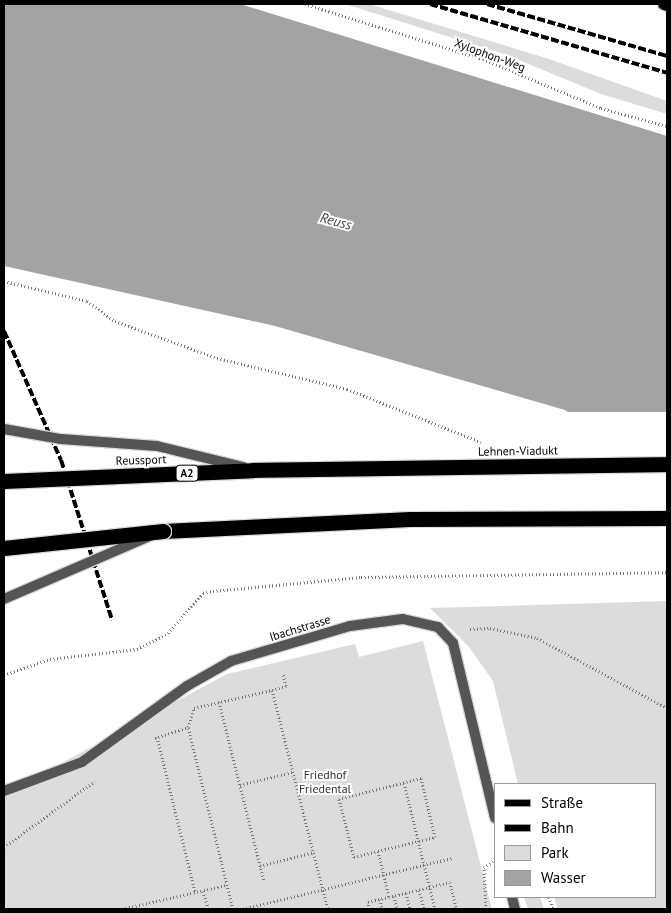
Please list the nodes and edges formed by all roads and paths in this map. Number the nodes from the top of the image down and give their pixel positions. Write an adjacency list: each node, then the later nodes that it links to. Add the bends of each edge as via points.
1 (305, 4): 2 (path, Xylophon-Weg, via 483,59 601,108)
2 (667, 126)
3 (4, 281): 5 (path, via 87,301 115,321 217,358 347,389)
4 (4, 429): 8 (street, bridge, via 60,439 157,446)
5 (485, 443)
6 (667, 464): 7 (highway, Lehnen-Viadukt / A2, bridge)
7 (370, 468): 8 (highway, Reussport / A2, bridge)
8 (253, 470): 9 (highway, Reussport / A2, bridge)
9 (4, 481)
10 (667, 518): 11 (highway, via 410,519)
11 (162, 531): 12 (highway, bridge); 14 (street, bridge)
12 (4, 548)
13 (667, 572): 17 (path, via 361,577 213,591 203,593 168,633 137,649 50,659)
14 (4, 599)
15 (447, 634): 22 (path, via 490,628 537,638); 30 (street, Ibachstrasse, via 427,622 368,624 231,662 187,686 82,762); 31 (street, via 458,657)
16 (283, 673): 18 (path, via 286,686)
17 (4, 675)
18 (272, 690): 19 (path); 26 (path)
19 (219, 702): 20 (path); 29 (path)
20 (201, 707)
21 (194, 708): 23 (path)
22 (667, 708)
23 (188, 727): 24 (path); 42 (path)
24 (157, 737): 25 (path); 47 (path)
25 (149, 743)
26 (293, 772): 29 (path); 35 (path)
27 (101, 777): 33 (path)
28 (404, 783): 32 (path); 32 (path, via 421,778 435,837); 34 (path, via 339,799 354,857)
29 (240, 785): 39 (path)
30 (4, 791)
31 (493, 809)
32 (418, 841): 34 (path); 38 (path)
33 (4, 847)
34 (378, 851): 40 (path)
35 (314, 852): 39 (path); 45 (path)
36 (452, 858): 38 (path)
37 (493, 861): 64 (path, via 484,868)
38 (424, 865): 40 (path); 43 (path)
39 (260, 866): 41 (path)
40 (384, 875): 45 (path); 50 (path)
41 (264, 881)
42 (227, 885): 44 (path); 54 (path)
43 (430, 887): 46 (path); 62 (path); 63 (path, via 450,882)
44 (203, 890): 47 (path); 53 (path)
45 (323, 890): 55 (path); 56 (path)
46 (419, 890): 48 (path); 61 (path)
47 (195, 892): 52 (path)
48 (406, 893): 49 (path); 60 (path)
49 (394, 896): 50 (path); 59 (path)
50 (389, 897): 51 (path)
51 (380, 899): 57 (path, via 368,902); 58 (path)
52 (122, 909)
53 (208, 909)
54 (233, 909)
55 (243, 909)
56 (328, 909)
57 (369, 909)
58 (382, 909)
59 (397, 909)
60 (410, 909)
61 (424, 909)
62 (435, 909)
63 (456, 909)
64 (486, 909)

